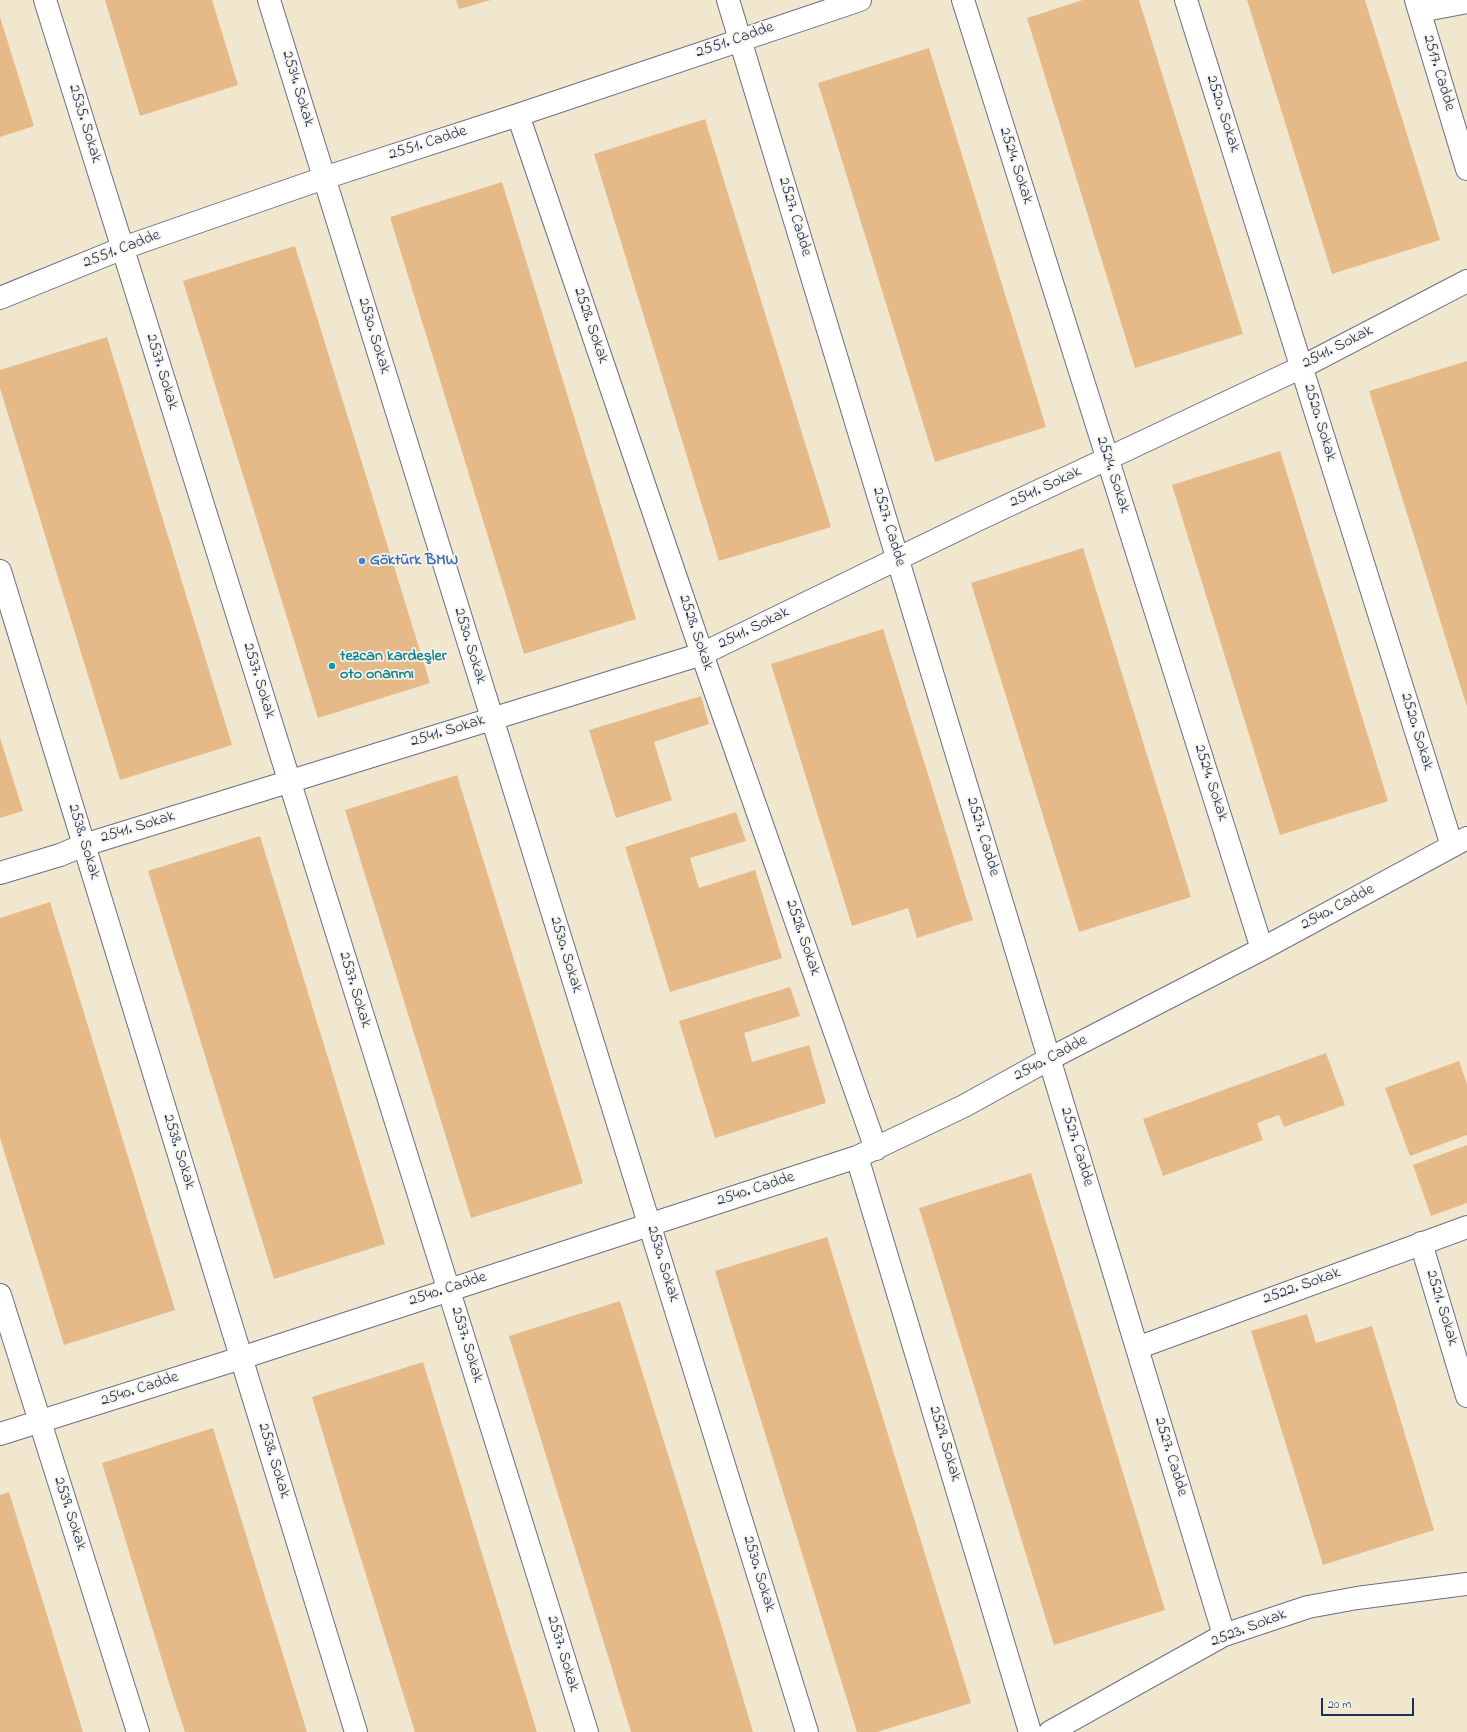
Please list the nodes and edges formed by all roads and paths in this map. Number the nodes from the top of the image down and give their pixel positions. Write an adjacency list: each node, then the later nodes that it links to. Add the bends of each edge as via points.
1 (45, 0): 13 (street, 2535. Sokak)
2 (728, 0): 9 (street, 2527. Cadde)
3 (860, 0): 9 (street, 2551. Cadde)
4 (963, 0): 17 (street, 2524. Sokak)
5 (1186, 0): 16 (street, 2520. Sokak)
6 (271, 2): 12 (street, 2534. Sokak)
7 (1467, 2): 8 (street)
8 (1418, 6): 11 (street, 2517. Cadde)
9 (740, 40): 10 (street, 2551. Cadde); 18 (street, 2527. Cadde)
10 (518, 115): 12 (street, 2551. Cadde); 20 (street, 2528. Sokak)
11 (1467, 169)
12 (324, 178): 13 (street, 2551. Cadde); 21 (street, 2530. Sokak)
13 (123, 248): 15 (street, 2551. Cadde); 22 (street, 2537. Sokak)
14 (1467, 281): 16 (street, 2541. Sokak)
15 (0, 298)
16 (1302, 367): 17 (street, 2541. Sokak); 23 (street, 2520. Sokak)
17 (1108, 459): 18 (street, 2541. Sokak); 26 (street, 2524. Sokak)
18 (898, 559): 20 (street, 2541. Sokak); 27 (street, 2527. Cadde)
19 (0, 571): 24 (street, 2538. Sokak)
20 (702, 654): 21 (street, 2541. Sokak); 28 (street, 2528. Sokak)
21 (492, 718): 22 (street, 2541. Sokak); 29 (street, 2530. Sokak)
22 (289, 781): 24 (street, 2541. Sokak); 32 (street, 2537. Sokak)
23 (1460, 842): 26 (street, 2540. Cadde)
24 (84, 845): 25 (street, 2541. Sokak, via 60,855); 35 (street, 2538. Sokak)
25 (0, 872)
26 (1262, 949): 27 (street, 2540. Cadde)
27 (1049, 1059): 28 (street, 2540. Cadde, via 964,1106); 34 (street, 2527. Cadde)
28 (867, 1153): 29 (street, 2540. Cadde); 45 (street, 2529. Sokak)
29 (649, 1225): 32 (street, 2540. Cadde); 44 (street, 2530. Sokak)
30 (1467, 1226): 31 (street, 2522. Sokak)
31 (1421, 1243): 34 (street, 2522. Sokak); 36 (street, 2521. Sokak)
32 (448, 1290): 35 (street, 2540. Cadde); 43 (street, 2537. Sokak)
33 (0, 1295): 37 (street, 2539. Sokak)
34 (1138, 1348): 40 (street, 2527. Cadde)
35 (242, 1358): 37 (street, 2540. Cadde); 42 (street, 2538. Sokak)
36 (1467, 1396)
37 (40, 1421): 38 (street, 2540. Cadde); 41 (street, 2539. Sokak)
38 (0, 1434)
39 (1467, 1584): 40 (street, 2523. Sokak, via 1308,1607)
40 (1224, 1635): 46 (street, 2523. Sokak)
41 (138, 1732)
42 (356, 1732)
43 (587, 1732)
44 (807, 1732)
45 (1030, 1732)
46 (1050, 1732)

